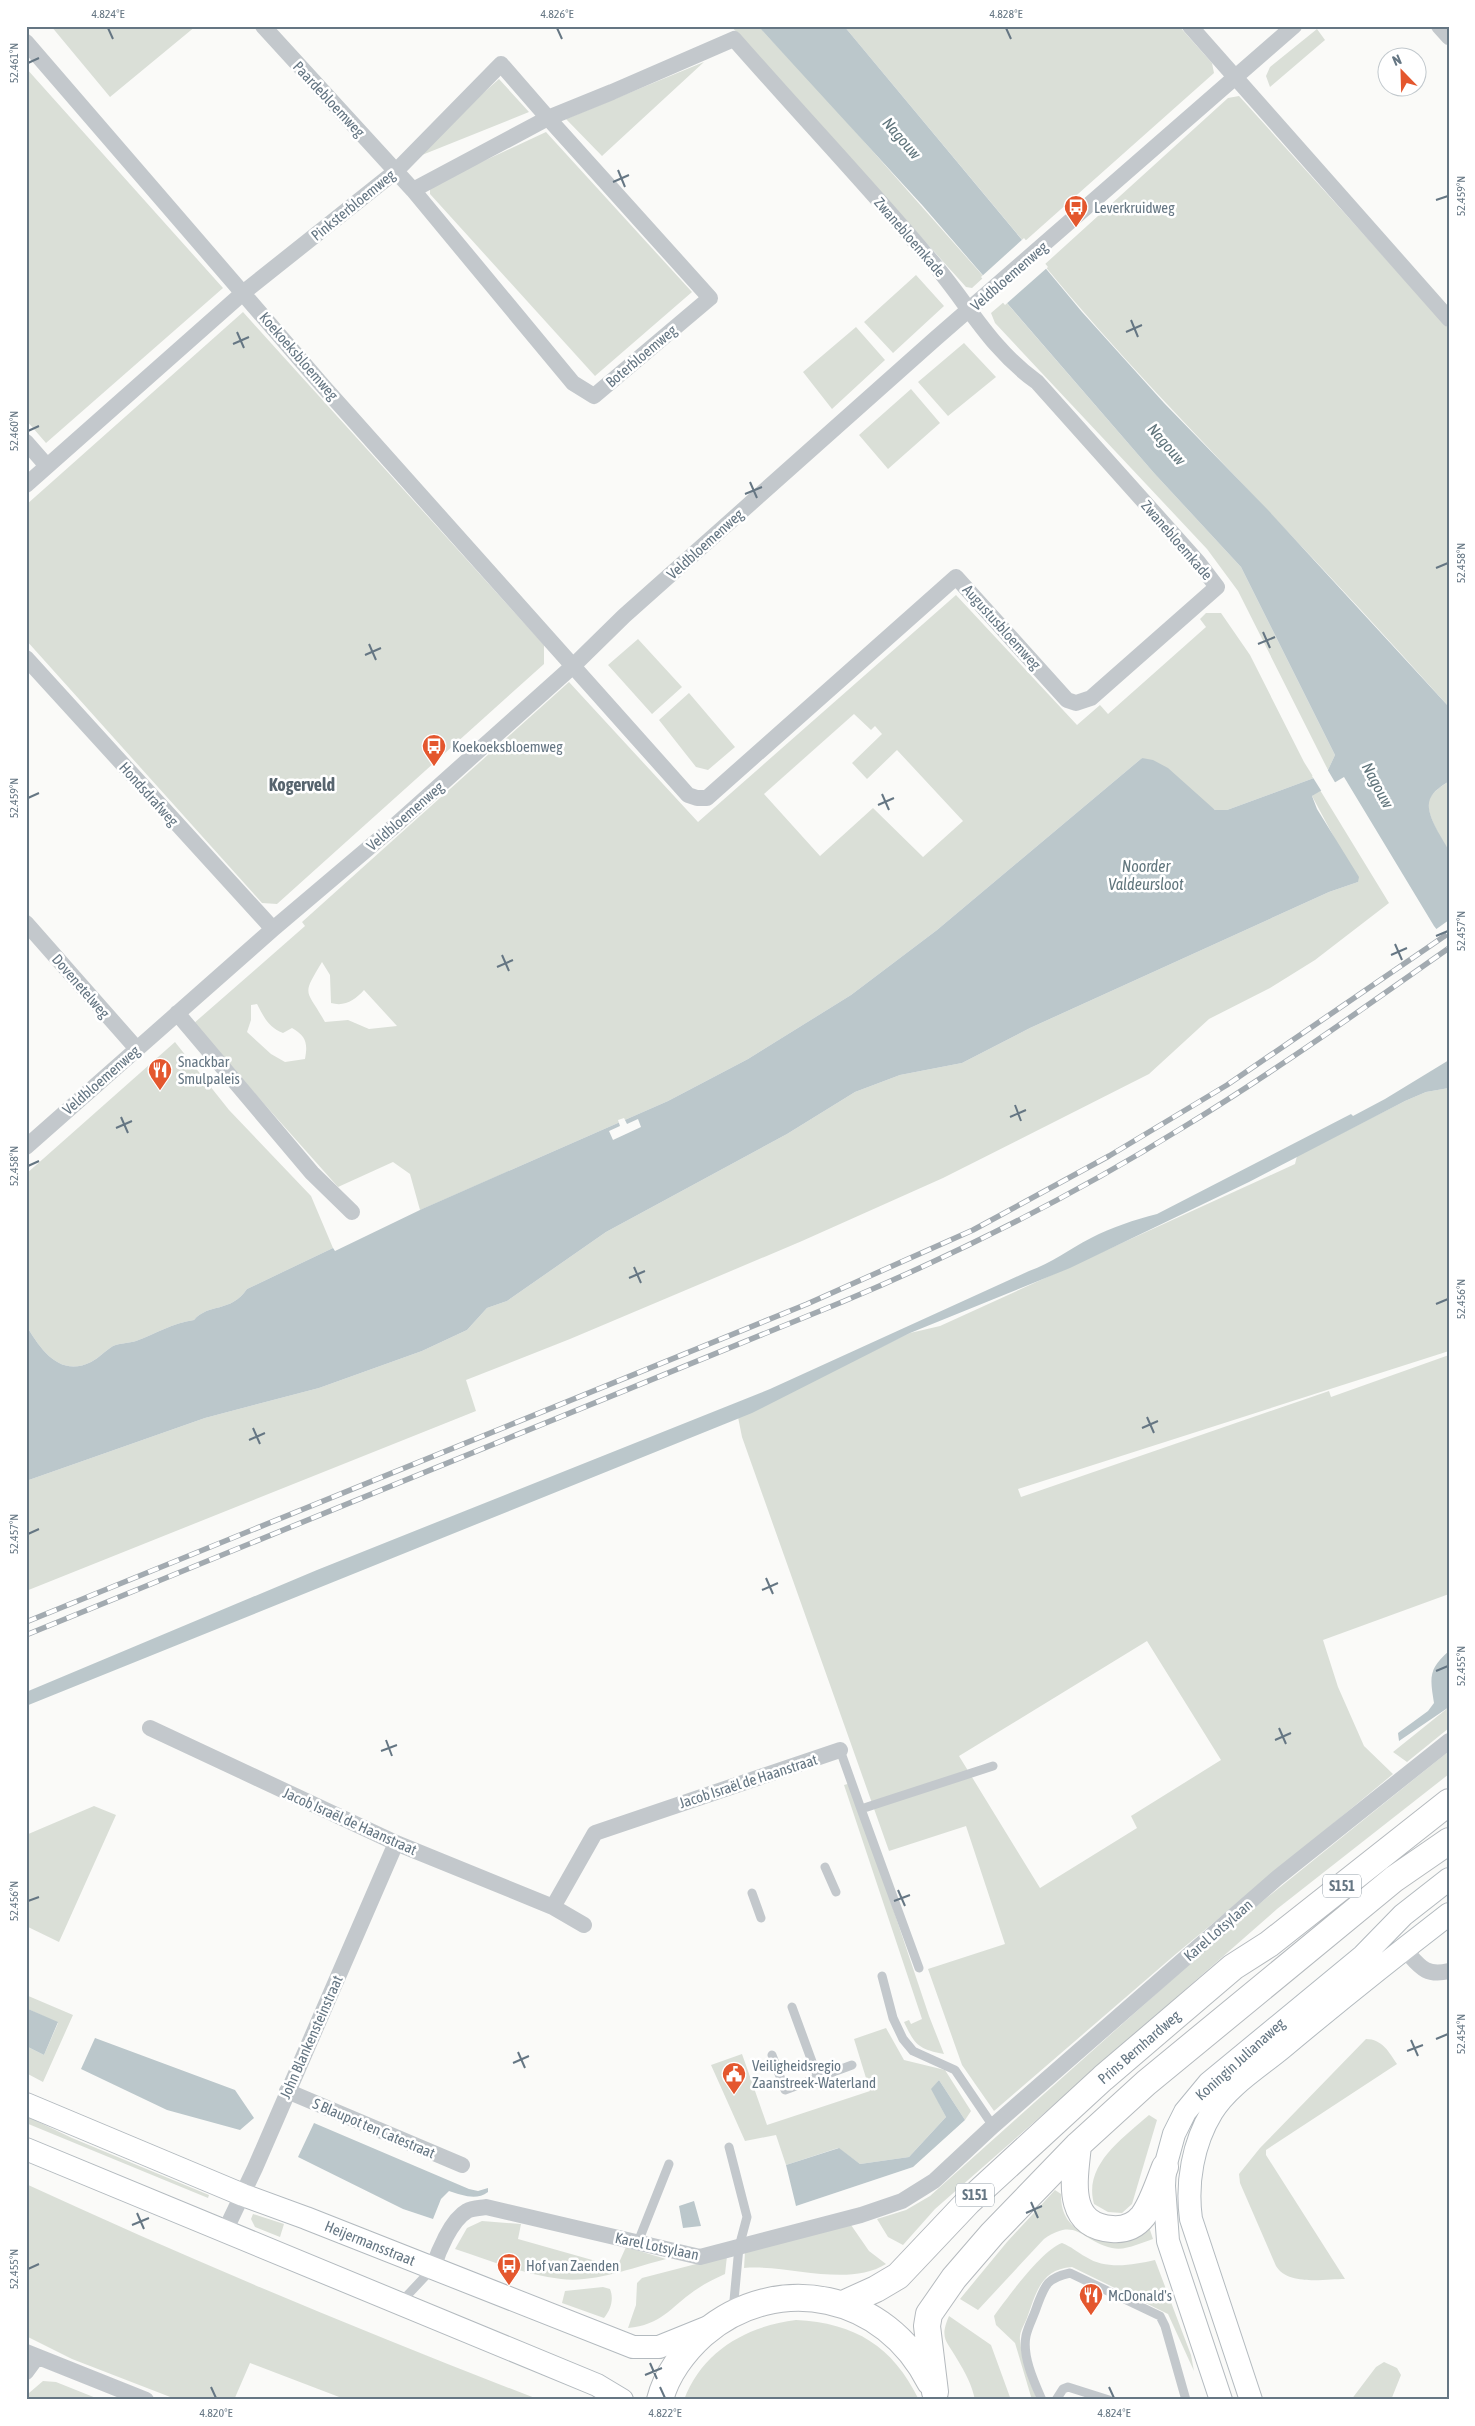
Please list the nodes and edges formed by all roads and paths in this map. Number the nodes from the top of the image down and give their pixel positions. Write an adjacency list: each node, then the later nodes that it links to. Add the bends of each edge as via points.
1 (262, 26): 9 (street, Paardebloemweg)
2 (1190, 26): 7 (street)
3 (1294, 26): 7 (street, Veldbloemenweg)
4 (1439, 26): 5 (street)
5 (1449, 37)
6 (26, 42): 11 (street, Koekoeksbloemweg)
7 (1235, 76): 12 (street, Veldbloemenweg); 13 (street)
8 (548, 118): 9 (street, Pinksterbloemweg, via 501,64); 10 (street, Pinksterbloemweg); 10 (street, Boterbloemweg, via 710,298 594,396 573,383); 12 (street, Zwanebloemkade, via 734,38 928,256)
9 (396, 171): 10 (street, Boterbloemweg); 11 (street, Pinksterbloemweg)
10 (413, 190)
11 (244, 292): 15 (street, Pinksterbloemweg); 19 (street, Koekoeksbloemweg)
12 (970, 311): 17 (street, Zwanebloemkade, via 1014,366 1037,382); 19 (street, Veldbloemenweg, via 624,616)
13 (1449, 319)
14 (26, 442): 15 (street)
15 (47, 466): 16 (street, Pinksterbloemweg)
16 (26, 486)
17 (1217, 587): 20 (street, Augustusbloemweg, via 1091,698 1076,704 1067,700 956,577 707,798)
18 (26, 658): 22 (street, Hondsdrafweg)
19 (573, 666): 20 (street, Koekoeksbloemweg, via 688,795); 22 (street, Veldbloemenweg, via 392,830)
20 (697, 798)
21 (26, 923): 24 (street, Dovenetelweg)
22 (273, 929): 23 (street, Veldbloemenweg)
23 (177, 1013): 24 (street, Veldbloemenweg); 26 (street, via 312,1173)
24 (137, 1049): 25 (street, Veldbloemenweg)
25 (26, 1147)
26 (352, 1212)
27 (150, 1728): 34 (street, Jacob Israël de Haanstraat)
28 (1449, 1741): 54 (street, Karel Lotsylaan, via 1277,1878)
29 (840, 1750): 32 (lane); 39 (street, Jacob Israël de Haanstraat, via 595,1832)
30 (993, 1766): 32 (lane)
31 (1449, 1802): 67 (main road, Prins Bernhardweg / S151, via 1269,1944 1233,1967 1103,2078 968,2202 898,2276)
32 (861, 1809): 45 (lane)
33 (1449, 1841): 55 (main road, S151, via 1394,1879 1254,1992)
34 (396, 1843): 39 (street, Jacob Israël de Haanstraat); 52 (street, John Blankensteinstraat)
35 (826, 1867): 37 (lane)
36 (1449, 1879): 43 (main road, Koningin Julianaweg)
37 (836, 1892)
38 (752, 1893): 41 (lane)
39 (552, 1907): 42 (street, Jacob Israël de Haanstraat)
40 (1449, 1914): 44 (main road, Koningin Julianaweg)
41 (761, 1918)
42 (584, 1924)
43 (1388, 1930): 44 (main road); 60 (main road, Koningin Julianaweg, via 1363,1956 1200,2092 1180,2122)
44 (1404, 1949): 46 (street, via 1426,1972); 80 (main road, Koningin Julianaweg, via 1226,2094 1212,2112 1199,2141 1189,2191 1191,2219)
45 (919, 1968)
46 (1449, 1971)
47 (882, 1976): 54 (lane, via 893,2018 903,2039 913,2051 954,2070)
48 (792, 2007): 51 (lane)
49 (772, 2055): 51 (lane, via 785,2090)
50 (852, 2065): 51 (lane)
51 (818, 2078)
52 (287, 2091): 59 (street, S Blaupot ten Catestraat); 61 (street, John Blankensteinstraat)
53 (26, 2104): 61 (main road, Heijermansstraat)
54 (993, 2126): 64 (street, Karel Lotsylaan, via 934,2181 902,2201 861,2216)
55 (1078, 2145): 60 (main road, via 1074,2194 1077,2205 1086,2218 1103,2227 1120,2228 1137,2223); 71 (main road, S151, via 992,2234 934,2305 927,2326)
56 (729, 2146): 64 (lane, via 747,2217)
57 (26, 2149): 62 (main road)
58 (669, 2164): 63 (lane)
59 (462, 2165)
60 (1166, 2167): 79 (main road, Koningin Julianaweg, via 1164,2206 1168,2241)
61 (243, 2196): 62 (street, John Blankensteinstraat); 65 (main road, Heijermansstraat)
62 (225, 2231): 66 (main road)
63 (638, 2242): 64 (street, Karel Lotsylaan, via 700,2257); 65 (street, Karel Lotsylaan, via 486,2208 467,2211 451,2229 440,2246)
64 (739, 2247): 68 (lane)
65 (433, 2268): 66 (lane, Karel Lotsylaan); 68 (main road, Heijermansstraat, via 633,2347 660,2347)
66 (399, 2304): 73 (main road, via 597,2385)
67 (843, 2304): 68 (main road, S151, via 815,2298 787,2298 759,2303); 71 (main road, S151, via 882,2323 914,2353)
68 (724, 2318): 74 (main road, S151, via 692,2344 674,2368)
69 (31, 2354): 70 (street); 72 (street)
70 (26, 2372)
71 (936, 2396)
72 (146, 2400)
73 (622, 2400)
74 (660, 2400)
75 (1042, 2400): 78 (lane, via 1026,2354 1026,2337 1045,2285 1057,2276 1070,2273 1160,2316)
76 (1056, 2400): 77 (lane, via 1063,2388 1071,2387)
77 (1109, 2400)
78 (1186, 2400)
79 (1221, 2400)
80 (1251, 2400)

